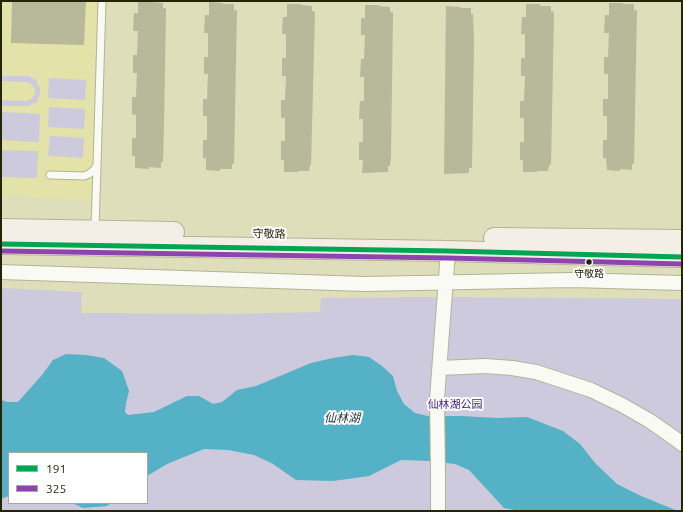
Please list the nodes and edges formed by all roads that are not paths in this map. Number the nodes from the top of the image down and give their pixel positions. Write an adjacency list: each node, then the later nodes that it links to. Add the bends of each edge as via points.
1 (102, 1): 2 (lane)
2 (97, 165): 3 (lane, via 84,176); 5 (lane)
3 (50, 175)
4 (1, 229): 5 (main road, 守敬路)
5 (95, 231): 6 (main road, 守敬路)
6 (682, 240)
7 (1, 244): 8 (main road, 守敬路)
8 (448, 251): 9 (main road, 守敬路); 11 (street)
9 (682, 257)
10 (1, 272): 11 (street, via 364,284)
11 (446, 282): 12 (street, via 571,280); 13 (street)
12 (682, 283)
13 (440, 368): 14 (street, via 485,366 536,372 591,390 622,405); 15 (street)
14 (682, 444)
15 (438, 511)

